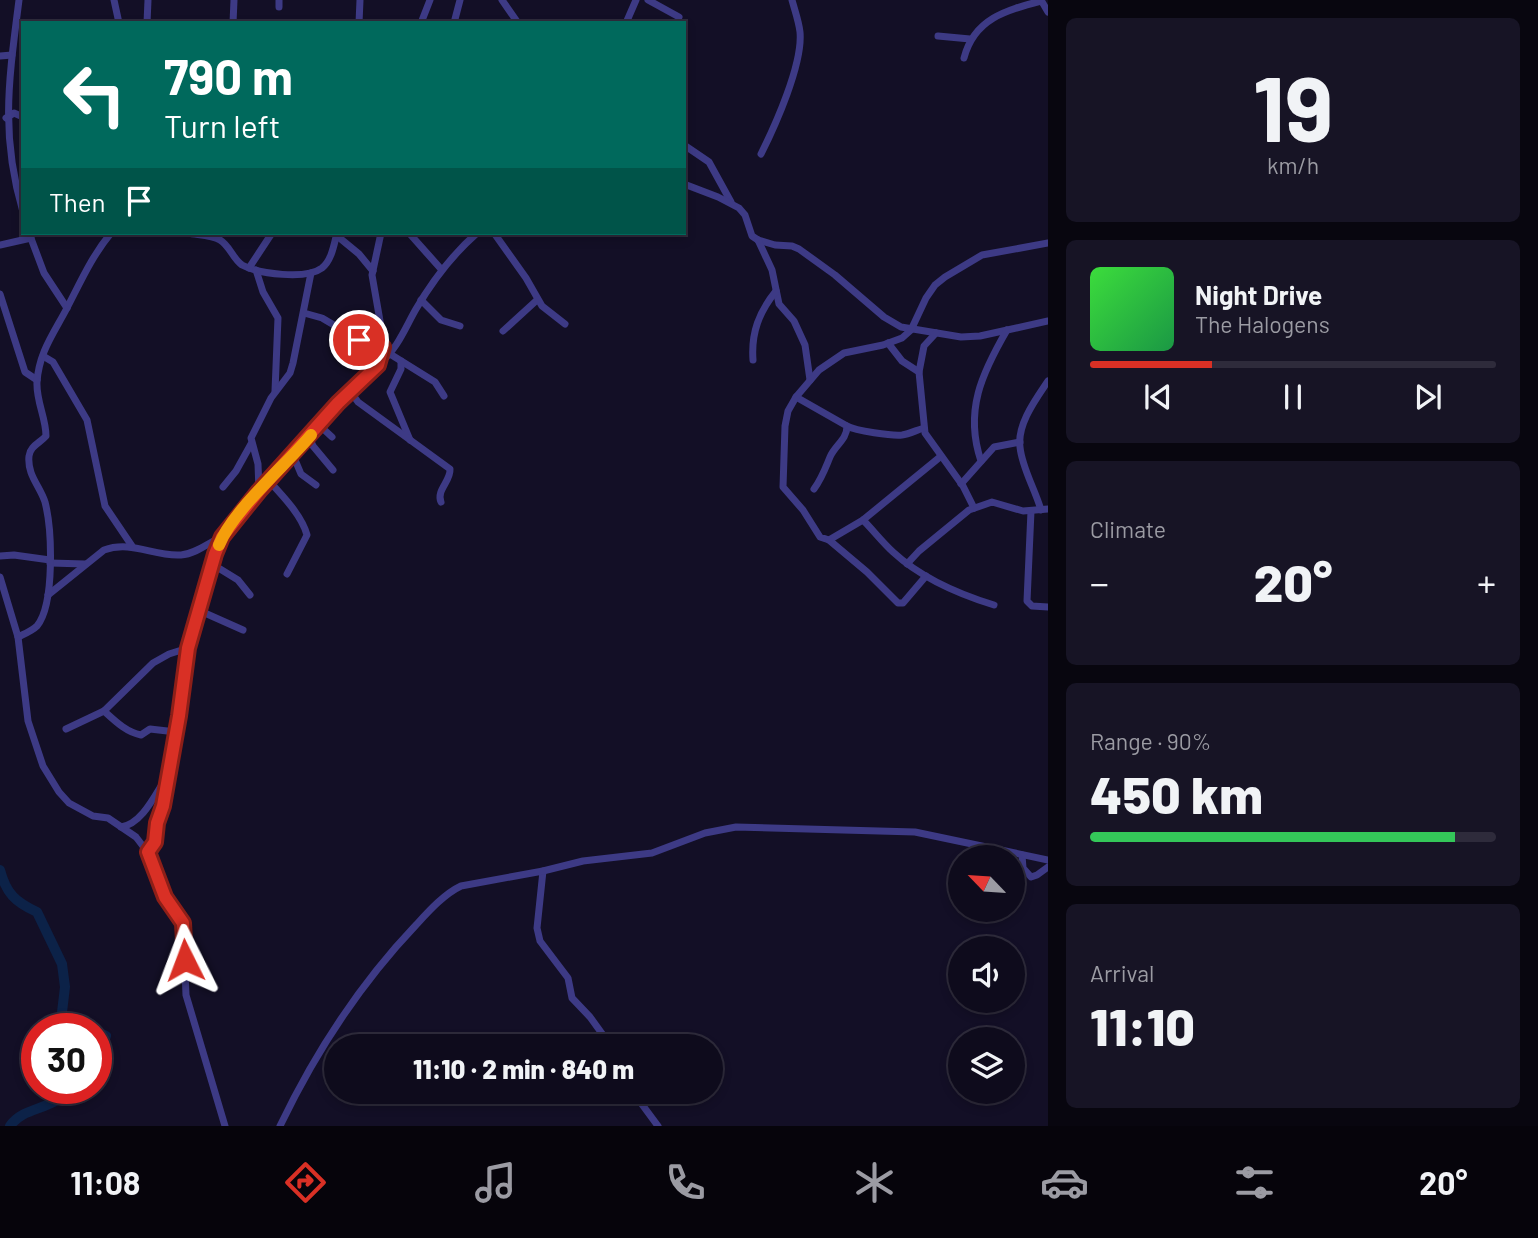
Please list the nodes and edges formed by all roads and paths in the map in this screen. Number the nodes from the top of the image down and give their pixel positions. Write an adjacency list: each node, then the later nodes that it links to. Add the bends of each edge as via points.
1 (19, 0): 26 (street)
2 (114, 0): 15 (street)
3 (148, 0): 16 (street)
4 (234, 0): 17 (street)
5 (360, 0): 18 (street)
6 (430, 0): 19 (street)
7 (460, 0): 20 (street)
8 (502, 0): 21 (street)
9 (636, 0): 22 (street)
10 (648, 0): 14 (street)
11 (792, 0): 32 (street, via 800,31 799,49 786,98)
12 (1041, 0): 13 (street); 24 (street, via 989,20)
13 (1048, 12)
14 (679, 17)
15 (119, 21)
16 (147, 21)
17 (233, 21)
18 (359, 21)
19 (422, 21)
20 (455, 21)
21 (518, 21)
22 (627, 21)
23 (938, 36): 24 (street)
24 (970, 39): 28 (street)
25 (21, 49): 26 (street)
26 (12, 52): 27 (street); 30 (street)
27 (0, 56)
28 (964, 58)
29 (21, 116): 30 (street, via 14,113)
30 (6, 118): 34 (street)
31 (686, 146): 35 (street, via 709,162)
32 (761, 154)
33 (686, 185): 35 (street)
34 (21, 203)
35 (731, 203): 48 (street, via 745,215)
36 (30, 235): 50 (street); 59 (street, via 44,273)
37 (109, 235): 59 (street, via 94,254)
38 (197, 235): 47 (street)
39 (213, 235): 47 (street)
40 (274, 235): 51 (street)
41 (336, 235): 54 (street, via 330,258)
42 (337, 235): 53 (street)
43 (381, 235): 53 (street)
44 (411, 235): 52 (street)
45 (475, 235): 52 (street)
46 (495, 235): 58 (street)
47 (219, 240): 51 (street, via 238,262)
48 (758, 240): 55 (street); 64 (street, via 799,249 884,317)
49 (1048, 243): 64 (street, via 982,255 945,277 926,298)
50 (0, 245)
51 (253, 269): 54 (street); 79 (street, via 278,318)
52 (442, 269): 57 (street)
53 (373, 271): 69 (street)
54 (311, 273): 60 (street)
55 (776, 291): 72 (street, via 759,315); 77 (street, via 779,304 804,340)
56 (0, 294): 76 (street, via 25,372)
57 (421, 300): 63 (street, via 440,320); 70 (street)
58 (537, 300): 62 (street); 66 (street)
59 (67, 308): 71 (street)
60 (304, 313): 69 (street); 79 (street, via 290,373)
61 (1048, 321): 65 (street)
62 (565, 324)
63 (460, 326)
64 (911, 330): 67 (street); 68 (street)
65 (1007, 330): 67 (street, via 961,337); 93 (street, via 975,402 973,430)
66 (503, 331)
67 (936, 333): 75 (street, via 924,346)
68 (888, 343): 75 (street, via 902,361); 77 (street, via 844,353)
69 (383, 347): 74 (street)
70 (390, 354): 73 (street); 74 (street)
71 (43, 356): 76 (street); 106 (street, via 53,362 87,420 105,506)
72 (753, 360)
73 (401, 361): 81 (street, via 435,382); 88 (street, via 390,392)
74 (378, 365): 80 (street)
75 (919, 372): 85 (street)
76 (37, 380): 112 (street, via 46,432 31,450 30,470 44,500)
77 (810, 380): 82 (street)
78 (1048, 381): 89 (street, via 1024,421)
79 (275, 391): 90 (street)
80 (350, 391): 83 (street); 88 (street, via 355,400)
81 (444, 396)
82 (796, 397): 84 (street); 108 (street, via 785,426 783,487 820,537)
83 (319, 425): 86 (street); 87 (street)
84 (847, 426): 85 (street, via 896,435); 99 (street)
85 (924, 428): 92 (street)
86 (309, 437): 91 (street); 94 (street)
87 (332, 437)
88 (411, 441): 101 (street, via 451,472 439,495)
89 (1020, 442): 93 (street, via 994,447); 103 (street, via 1025,468)
90 (251, 444): 98 (street); 100 (street, via 258,464)
91 (293, 455): 95 (street); 97 (street, via 301,474)
92 (940, 457): 96 (street); 105 (street)
93 (981, 461): 96 (street)
94 (333, 470)
95 (269, 481): 100 (street); 116 (street, via 307,535)
96 (961, 484): 102 (street)
97 (316, 485)
98 (223, 487)
99 (814, 489)
100 (259, 491): 107 (street)
101 (441, 502)
102 (974, 508): 104 (street, via 992,502); 115 (street)
103 (1044, 510): 104 (street)
104 (1031, 511): 122 (street, via 1027,601)
105 (863, 520): 108 (street); 115 (street)
106 (119, 528): 109 (street); 110 (street)
107 (222, 537): 110 (street, via 184,555); 114 (street)
108 (829, 540): 117 (street, via 898,603 909,598)
109 (121, 545): 110 (street); 113 (street, via 104,550)
110 (132, 546)
111 (0, 556): 112 (street)
112 (50, 562): 113 (street); 119 (street)
113 (86, 564): 119 (street)
114 (212, 564): 120 (street, via 238,580); 123 (street)
115 (907, 564): 117 (street)
116 (287, 574)
117 (926, 576): 121 (street)
118 (0, 577): 125 (street)
119 (48, 595): 125 (street, via 36,627)
120 (250, 596)
121 (994, 605)
122 (1048, 607)
123 (198, 610): 124 (street); 126 (street)
124 (243, 630)
125 (18, 637): 131 (street, via 28,721 43,766 69,803)
126 (188, 648): 127 (street, via 144,670); 129 (street)
127 (104, 711): 128 (street); 129 (street, via 135,734 150,729)
128 (66, 729)
129 (176, 732): 130 (street)
130 (166, 778): 131 (street, via 137,819); 133 (street, via 155,842)
131 (121, 827): 133 (street)
132 (975, 845): 137 (street, via 915,832 736,827 652,853)
133 (148, 852): 141 (street, via 165,897 183,923 186,996)
134 (1026, 856): 135 (street)
135 (1048, 860)
136 (1048, 867): 138 (street, via 1031,877)
137 (543, 871): 139 (street, via 537,928 540,941 568,978 572,998); 142 (street, via 461,886 422,919 384,959 352,1003 292,1098)
138 (1026, 871)
139 (602, 1034)
140 (641, 1104): 143 (street)
141 (225, 1126)
142 (280, 1126)
143 (657, 1126)

